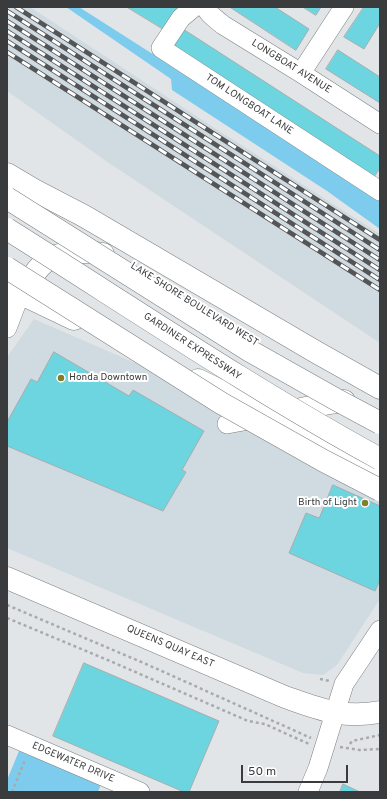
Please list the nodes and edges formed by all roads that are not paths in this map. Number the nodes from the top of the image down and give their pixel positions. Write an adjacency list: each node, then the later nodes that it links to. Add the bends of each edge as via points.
1 (194, 7): 7 (street, TOM LONGBOAT LANE, via 181,18 161,48)
2 (205, 7): 4 (street, LONGBOAT AVENUE, via 207,12 223,24)
3 (344, 7): 4 (street)
4 (302, 73): 5 (street, LONGBOAT AVENUE)
5 (380, 124)
6 (7, 174): 15 (main road)
7 (378, 186)
8 (7, 187): 11 (main road, LAKE SHORE BOULEVARD WEST)
9 (7, 198): 19 (main road, bridge, via 250,351)
10 (7, 228): 20 (main road, GARDINER EXPRESSWAY, bridge, via 234,374)
11 (118, 257): 13 (main road, via 93,252 58,255 46,261); 16 (main road, LAKE SHORE BOULEVARD WEST)
12 (7, 268): 22 (main road, bridge, via 221,403)
13 (14, 291): 14 (street); 17 (main road)
14 (7, 328)
15 (380, 388)
16 (344, 402): 17 (main road); 19 (main road, LAKE SHORE BOULEVARD WEST)
17 (273, 416): 18 (street); 21 (main road)
18 (227, 424)
19 (380, 425)
20 (380, 459)
21 (380, 474)
22 (380, 490)
23 (7, 578): 26 (main road, QUEENS QUAY EAST, via 285,697)
24 (380, 630): 26 (street, via 344,684)
25 (380, 712): 26 (main road, QUEENS QUAY EAST, via 354,715)
26 (335, 713): 30 (street)
27 (7, 735): 28 (street, EDGEWATER DRIVE)
28 (107, 785): 29 (street, EDGEWATER DRIVE)
29 (140, 792)
30 (308, 792)

